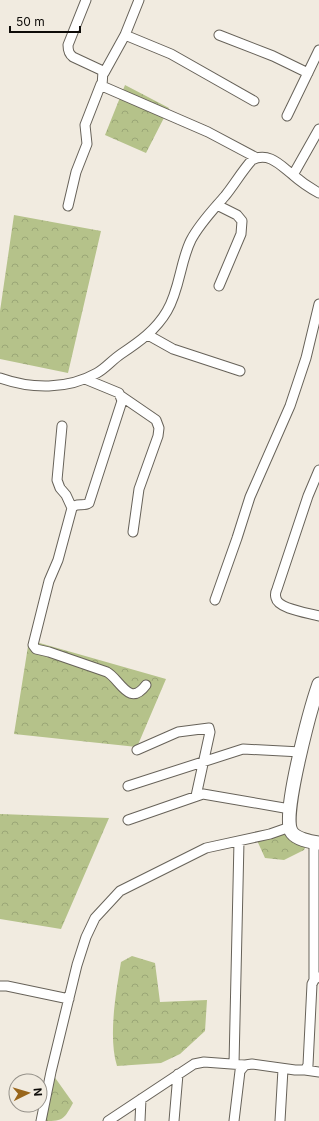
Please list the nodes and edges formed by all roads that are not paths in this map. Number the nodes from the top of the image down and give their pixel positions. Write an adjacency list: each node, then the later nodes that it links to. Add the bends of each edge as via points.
1 (86, 0): 6 (street, via 68,50 73,57)
2 (140, 0): 3 (street)
3 (125, 35): 6 (street); 9 (street, via 171,54)
4 (219, 35): 7 (street)
5 (319, 50): 7 (street)
6 (104, 73): 8 (street)
7 (308, 73): 10 (street)
8 (101, 84): 12 (street, via 208,132); 16 (street, via 85,125 87,144 76,172)
9 (254, 102)
10 (287, 116)
11 (319, 129): 13 (street)
12 (257, 158): 13 (street, via 270,158); 15 (street, via 248,165)
13 (293, 175): 14 (street)
14 (319, 193)
15 (217, 205): 17 (street, via 237,215 242,222 241,234); 19 (street, via 192,239 167,311)
16 (68, 206)
17 (219, 286)
18 (319, 304): 28 (street, via 306,358 290,406 250,497)
19 (148, 335): 20 (street, via 173,349); 22 (street, via 98,373)
20 (240, 371)
21 (0, 378): 22 (street, via 26,386 40,387)
22 (85, 379): 23 (street, via 114,390)
23 (121, 396): 26 (street, via 122,401 92,498 89,503 76,504); 27 (street, via 156,420 160,428 139,489)
24 (62, 426): 26 (street, via 57,480)
25 (319, 470): 29 (street, via 279,581 276,598 284,607)
26 (72, 508): 30 (street, via 58,560 49,581 35,634 34,648 106,672 114,676 124,689 132,694 142,691)
27 (133, 532)
28 (215, 600)
29 (319, 616)
30 (146, 685)
31 (318, 691): 33 (street)
32 (137, 750): 34 (street, via 178,732 207,727 210,729)
33 (301, 752): 34 (street, via 243,749); 37 (street)
34 (204, 762): 35 (street); 36 (street)
35 (128, 786)
36 (196, 796): 37 (street, via 203,794); 38 (street)
37 (290, 808): 39 (street)
38 (128, 820)
39 (290, 827): 40 (street); 41 (street, via 296,836)
40 (239, 841): 44 (street, via 206,848 120,891 91,925); 45 (street)
41 (316, 842): 42 (street)
42 (316, 978): 48 (street, via 311,999 308,1065)
43 (0, 986): 44 (street)
44 (69, 998): 52 (street)
45 (234, 1064): 46 (street); 50 (street, via 198,1062)
46 (245, 1065): 47 (street); 56 (street, via 240,1071)
47 (283, 1069): 48 (street); 57 (street)
48 (305, 1070): 49 (street)
49 (319, 1072)
50 (178, 1074): 51 (street); 55 (street)
51 (140, 1099): 53 (street); 54 (street)
52 (41, 1121)
53 (108, 1121)
54 (140, 1121)
55 (174, 1121)
56 (234, 1121)
57 (280, 1121)

